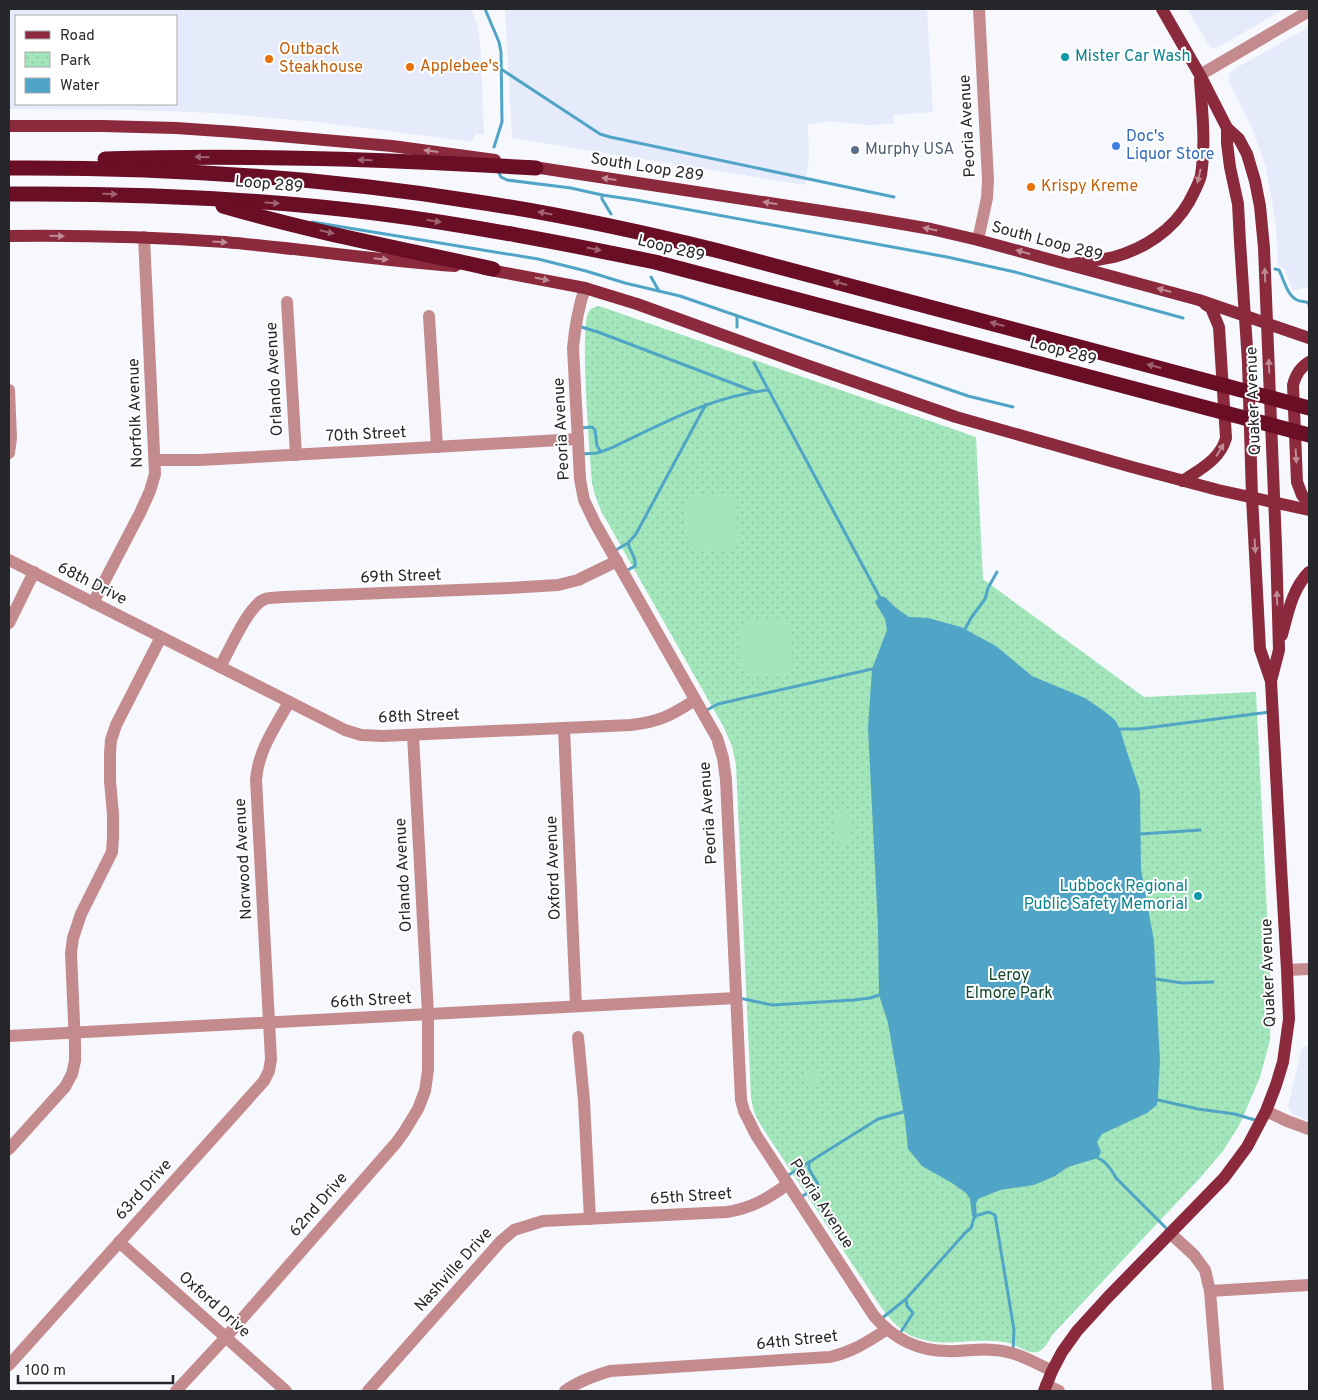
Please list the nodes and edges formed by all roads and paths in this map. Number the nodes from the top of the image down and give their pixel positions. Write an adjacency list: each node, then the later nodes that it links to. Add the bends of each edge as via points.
1 (979, 9): 14 (street, Peoria Avenue, via 988,180)
2 (1162, 9): 4 (main road, Quaker Avenue)
3 (1309, 11): 4 (street)
4 (1200, 75): 6 (main road, Quaker Avenue); 15 (main road, one-way to 15, via 1204,134 1200,176 1183,212 1167,229 1144,245 1115,256)
5 (9, 126): 9 (main road, South Loop 289, one-way to 5, via 392,146 234,132)
6 (1227, 128): 21 (main road, Quaker Avenue, via 1230,167 1238,204); 22 (main road, Quaker Avenue, one-way to 6, via 1260,206 1247,154 1239,139)
7 (9, 168): 8 (highway, Loop 289)
8 (51, 168): 9 (highway, one-way to 8, via 392,160 195,157 102,160); 26 (highway, Loop 289, one-way to 8, via 719,250 539,212 414,192 274,177)
9 (536, 168): 14 (main road, South Loop 289, one-way to 9, via 867,218)
10 (9, 194): 11 (highway, Loop 289, one-way to 11)
11 (195, 197): 16 (highway, one-way to 16, via 244,212); 27 (highway, Loop 289, one-way to 27, via 374,213 557,242 646,260)
12 (9, 236): 13 (main road, one-way to 13)
13 (144, 238): 16 (main road, one-way to 16, via 224,242); 32 (street, Norfolk Avenue)
14 (978, 240): 15 (main road, South Loop 289, one-way to 14)
15 (1069, 265): 18 (main road, South Loop 289, one-way to 15)
16 (493, 269): 17 (main road, one-way to 17)
17 (585, 288): 28 (street, Peoria Avenue, via 575,328 574,348); 33 (main road, via 956,417)
18 (1199, 300): 21 (main road, South Loop 289); 33 (main road, one-way to 18, via 1215,459 1226,438 1219,327 1211,308)
19 (287, 302): 31 (street, Orlando Avenue)
20 (429, 316): 29 (street)
21 (1244, 316): 22 (main road, South Loop 289); 34 (main road, Quaker Avenue)
22 (1267, 323): 23 (main road, South Loop 289); 35 (main road, Quaker Avenue, one-way to 22)
23 (1309, 338)
24 (1309, 362): 36 (main road, one-way to 36, via 1296,374 1293,385 1297,482)
25 (9, 390): 30 (street)
26 (1309, 408)
27 (1309, 436)
28 (578, 439): 29 (street, 70th Street); 39 (street, Peoria Avenue, via 584,500)
29 (437, 447): 31 (street, 70th Street)
30 (9, 453)
31 (296, 455): 32 (street, 70th Street)
32 (155, 460): 42 (street, Norfolk Avenue, via 155,474 140,513)
33 (1183, 481): 34 (main road)
34 (1252, 497): 35 (main road); 47 (main road, Quaker Avenue, one-way to 47, via 1260,649)
35 (1274, 502): 37 (main road); 45 (main road, Quaker Avenue, one-way to 35)
36 (1309, 504)
37 (1309, 510)
38 (9, 560): 40 (street, 68th Drive)
39 (617, 562): 46 (street, 69th Street, via 578,580 558,585 264,599 252,609); 48 (street, Peoria Avenue)
40 (34, 572): 42 (street, 68th Drive); 43 (street)
41 (1309, 572): 45 (main road, via 1291,602)
42 (93, 602): 44 (street, 68th Drive)
43 (9, 623)
44 (161, 637): 46 (street, 68th Street); 58 (street, via 111,740 112,852 81,914 73,938)
45 (1279, 650): 47 (main road, Quaker Avenue)
46 (220, 667): 49 (street, 68th Street)
47 (1271, 681): 53 (main road, Quaker Avenue)
48 (695, 700): 50 (street, 68th Street, via 672,715 649,723); 54 (street, Peoria Avenue, via 717,738 723,758)
49 (289, 702): 51 (street, 68th Street, via 361,735); 57 (street, Norwood Avenue, via 260,756 256,780)
50 (564, 728): 51 (street, 68th Street); 55 (street, Oxford Avenue)
51 (413, 734): 56 (street, Orlando Avenue)
52 (1309, 969): 53 (street)
53 (1288, 970): 61 (main road, Quaker Avenue, via 1287,1041)
54 (736, 998): 55 (street, 66th Street); 64 (street, Peoria Avenue, via 744,1111)
55 (576, 1006): 56 (street, 66th Street)
56 (428, 1014): 57 (street, 66th Street); 71 (street, 62nd Drive, via 425,1091 404,1132)
57 (270, 1022): 58 (street, 66th Street); 67 (street, 63rd Drive, via 271,1059 264,1081)
58 (74, 1032): 59 (street, 66th Street); 63 (street, via 75,1061 69,1081)
59 (9, 1036)
60 (578, 1037): 65 (street)
61 (1266, 1111): 62 (street); 66 (main road, Quaker Avenue, via 1247,1147 1224,1178)
62 (1309, 1129)
63 (9, 1150)
64 (788, 1184): 65 (street, 65th Street, via 770,1197 743,1209); 70 (street, Peoria Avenue)
65 (590, 1218): 77 (street, Nashville Drive, via 542,1221 514,1230)
66 (1171, 1234): 69 (street, via 1205,1270); 73 (main road, Quaker Avenue, via 1077,1331)
67 (119, 1242): 71 (street, Oxford Drive); 72 (street, 63rd Drive)
68 (1309, 1285): 69 (street)
69 (1210, 1291): 80 (street)
70 (886, 1330): 73 (street, via 907,1343 929,1350 994,1349 1011,1352); 78 (street, 64th Street, via 856,1349 830,1357 610,1371 592,1376)
71 (226, 1337): 75 (street, 62nd Drive); 76 (street, Oxford Drive)
72 (9, 1365)
73 (1052, 1370): 74 (main road, Quaker Avenue)
74 (1045, 1388): 79 (street)
75 (176, 1391)
76 (286, 1391)
77 (368, 1391)
78 (566, 1391)
79 (1059, 1391)
80 (1218, 1391)

